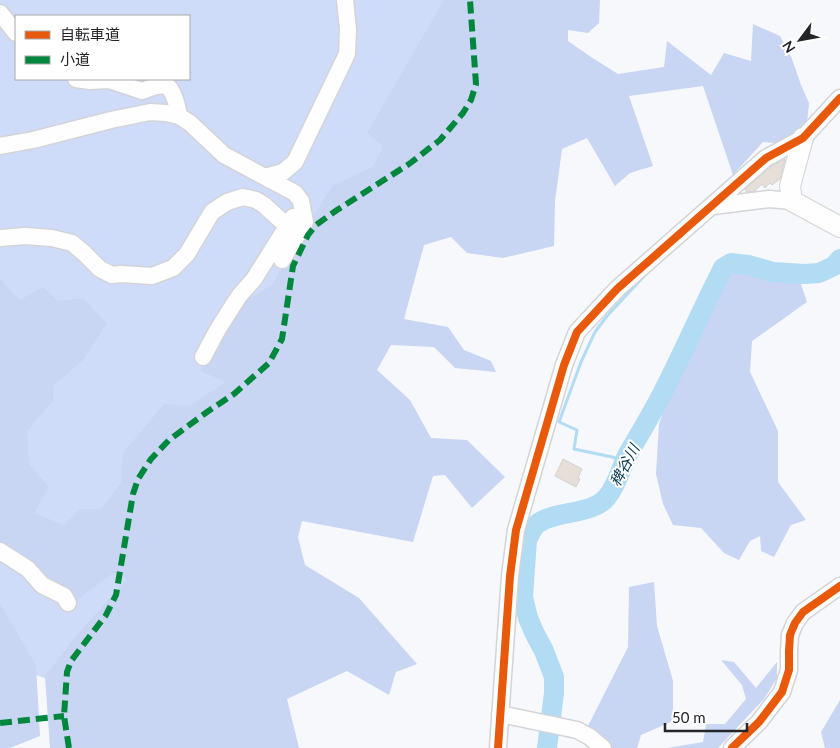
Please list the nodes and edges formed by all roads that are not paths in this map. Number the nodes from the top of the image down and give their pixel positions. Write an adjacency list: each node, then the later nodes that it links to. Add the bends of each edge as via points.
1 (345, 0): 11 (street, via 347,54 295,162)
2 (0, 13): 3 (street)
3 (15, 32)
4 (83, 80): 5 (street)
5 (109, 80)
6 (109, 80): 8 (street, via 142,90 166,86 171,90)
7 (840, 98): 9 (street)
8 (178, 116): 10 (street, via 150,112); 11 (street, via 224,155)
9 (803, 138): 12 (main road, via 790,186); 14 (street, via 766,158)
10 (0, 146)
11 (271, 182): 13 (street); 15 (street, via 279,194 294,204 296,210); 18 (street, via 295,193 301,201 305,222)
12 (792, 201): 14 (street, via 769,199); 16 (main road)
13 (264, 205): 15 (street); 17 (street, via 243,197 227,202 212,212 187,254 174,268 152,276 112,275 100,269 72,243 25,236)
14 (713, 206): 23 (street, via 617,290 577,332 564,365 516,530)
15 (288, 226): 19 (street, via 254,279 239,296)
16 (840, 227)
17 (0, 238)
18 (282, 260)
19 (203, 357)
20 (0, 551): 22 (street, via 28,570 42,585 64,596)
21 (840, 586): 26 (street, via 803,612 795,623 790,635 789,670 782,692 759,722)
22 (68, 603)
23 (500, 714): 24 (street); 25 (street, via 576,730)
24 (498, 748)
25 (603, 748)
26 (732, 748)

